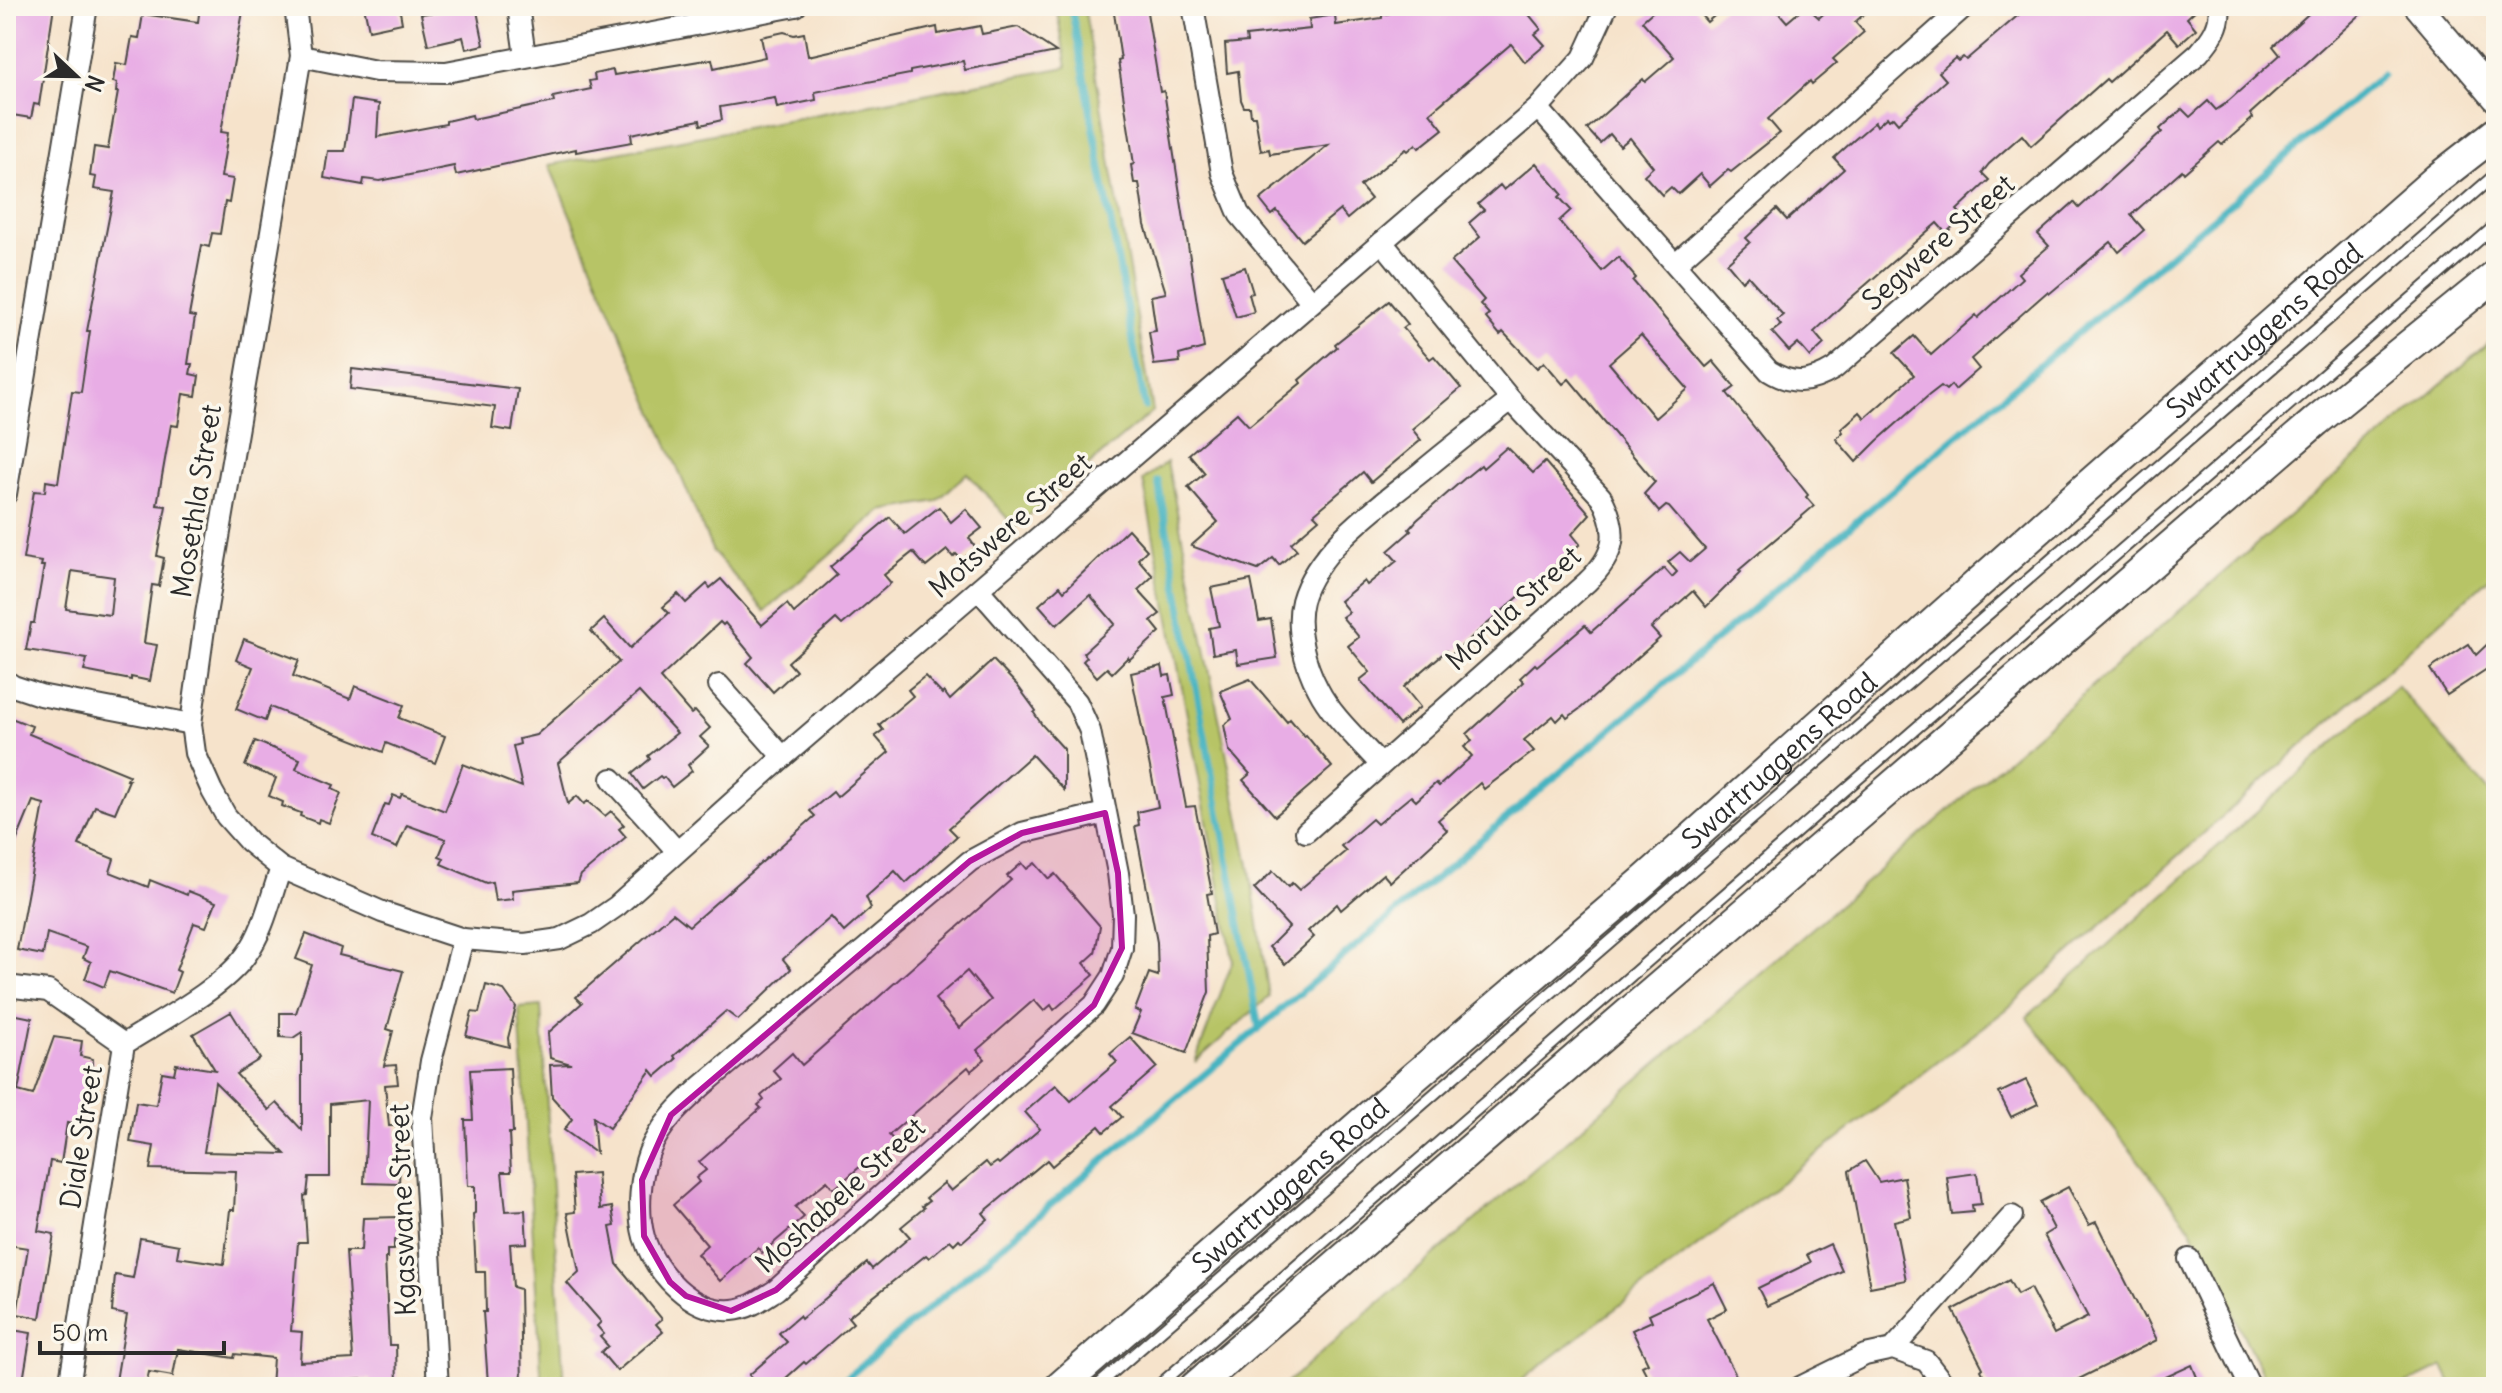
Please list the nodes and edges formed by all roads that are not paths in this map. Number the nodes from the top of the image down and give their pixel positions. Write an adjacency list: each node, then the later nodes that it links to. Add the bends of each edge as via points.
1 (87, 6): 22 (street)
2 (295, 6): 10 (street, Mosethla Street)
3 (518, 6): 11 (street)
4 (796, 6): 11 (street)
5 (1607, 6): 13 (street, Motswere Street, via 1583,58)
6 (1965, 6): 18 (street)
7 (2219, 6): 18 (street, Segwere Street, via 2214,35 2199,53 1818,379 1799,383 1769,371)
8 (2418, 6): 12 (street)
9 (1197, 7): 20 (street, via 1222,173 1239,214)
10 (301, 56): 11 (street, via 412,73 446,72); 26 (street, Mosethla Street)
11 (525, 56)
12 (2496, 98)
13 (1538, 108): 17 (street, Motswere Street); 18 (street, Segwere Street)
14 (2496, 133): 43 (main road, Swartruggens Road)
15 (2496, 174): 44 (lane)
16 (2496, 225): 45 (lane)
17 (1382, 242): 20 (street, Motswere Street); 21 (street, Morula Street)
18 (1676, 263)
19 (2496, 275): 46 (main road, via 2316,421)
20 (1311, 301): 23 (street, Motswere Street)
21 (1511, 400): 28 (street, via 1368,514 1326,556 1301,602 1301,634 1319,692); 28 (street, Morula Street, via 1601,497 1614,530 1611,549 1601,569)
22 (6, 494)
23 (979, 590): 27 (street, Motswere Street); 30 (street, Moshabele Street, via 1077,702 1090,731)
24 (6, 681): 26 (street, via 40,695)
25 (719, 685): 27 (street)
26 (191, 724): 33 (street, Mosethla Street, via 195,753 226,816)
27 (783, 757): 32 (street, Motswere Street)
28 (1380, 764): 31 (street, Morula Street)
29 (612, 779): 32 (street)
30 (1105, 813): 30 (street, Moshabele Street, via 1118,873 1122,948 1113,976 1094,1005 776,1290 731,1311 708,1307 670,1282 644,1236 641,1202 649,1151 671,1115 970,861 1022,833)
31 (1306, 832)
32 (676, 850): 35 (street, Motswere Street, via 617,906 560,939 525,944)
33 (281, 868): 34 (street, Mosethla Street); 37 (street, Diale Street, via 246,955 219,981)
34 (382, 912): 35 (street, Motswere Street)
35 (463, 939): 42 (street, Kgaswane Street, via 422,1118)
36 (6, 986): 37 (street, via 48,991)
37 (124, 1044): 41 (street, Diale Street)
38 (2012, 1216): 40 (street)
39 (2189, 1259): 49 (street)
40 (1893, 1349): 47 (street, via 1865,1355); 48 (street, via 1926,1361)
41 (69, 1387)
42 (438, 1387)
43 (1060, 1387)
44 (1096, 1387)
45 (1157, 1387)
46 (1195, 1387)
47 (1800, 1387)
48 (1946, 1387)
49 (2250, 1387)

